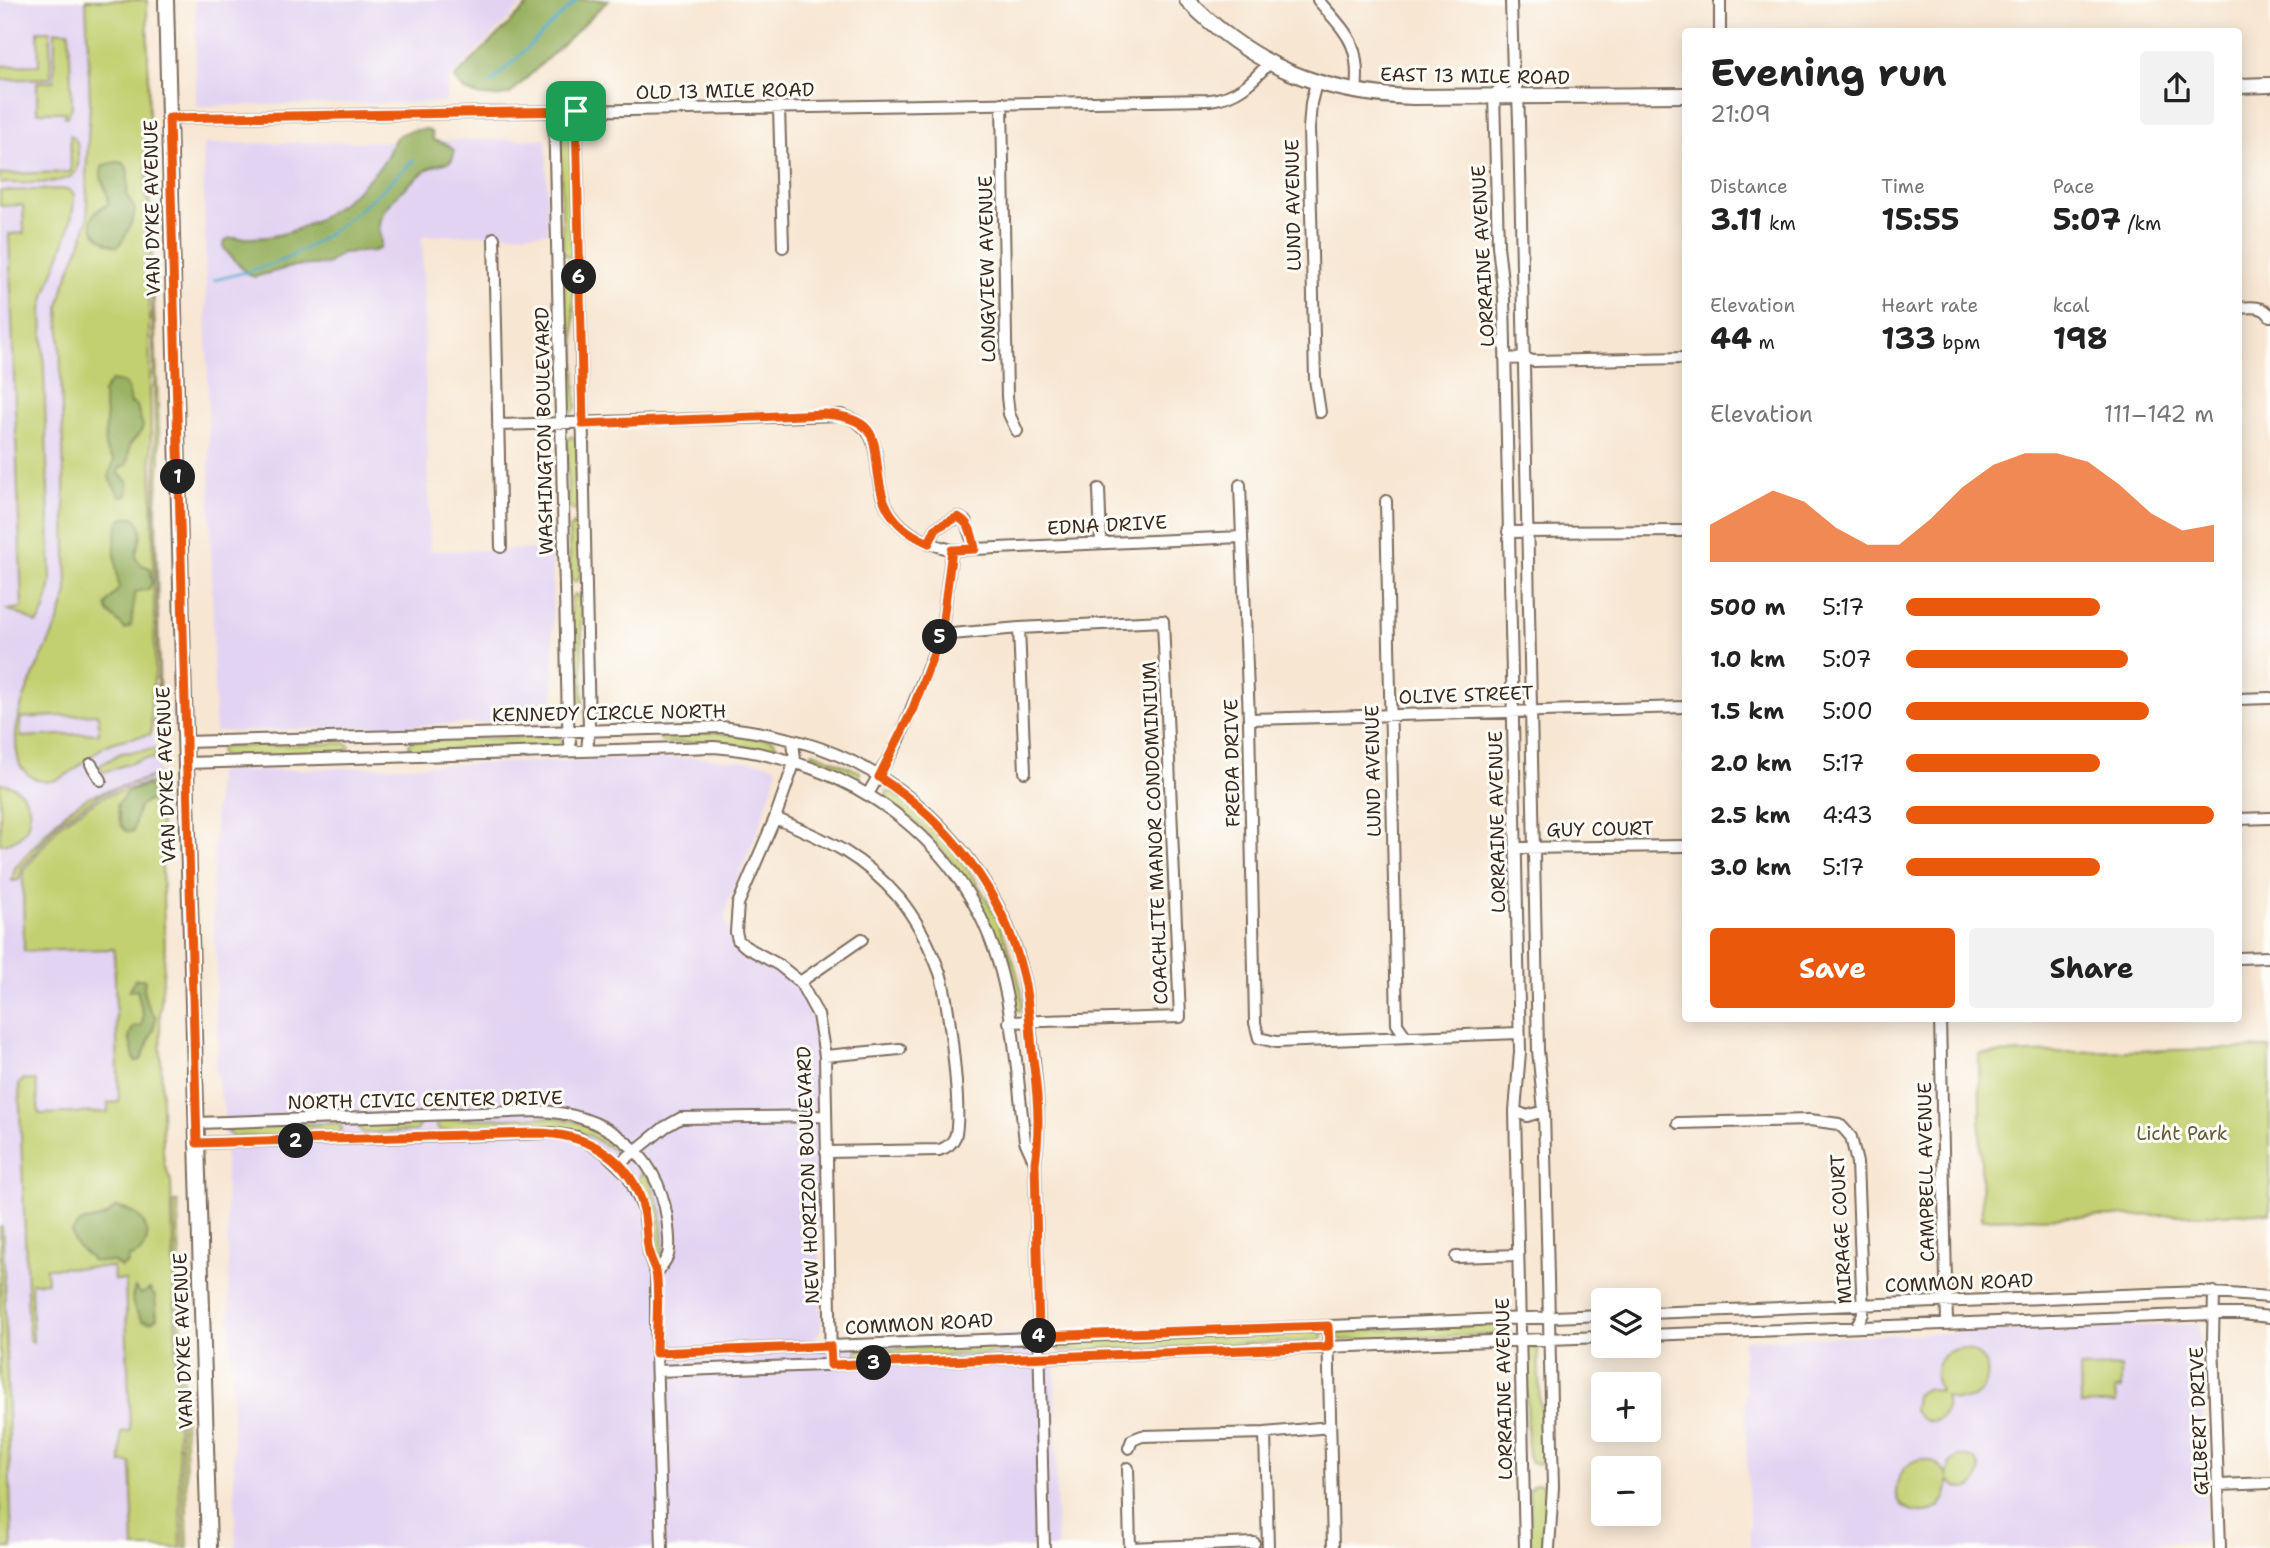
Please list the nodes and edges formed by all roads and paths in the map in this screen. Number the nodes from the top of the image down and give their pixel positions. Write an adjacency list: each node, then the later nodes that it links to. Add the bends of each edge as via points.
1 (166, 0): 20 (main road, VAN DYKE AVENUE)
2 (1187, 0): 7 (main road, EAST 13 MILE ROAD, via 1227,37)
3 (1318, 0): 12 (street, via 1351,39 1358,66)
4 (1511, 0): 8 (street, LORRAINE AVENUE)
5 (1720, 0): 6 (street)
6 (1720, 28)
7 (1269, 63): 9 (main road, EAST 13 MILE ROAD); 16 (street, OLD 13 MILE ROAD, via 1244,89 1222,99)
8 (1513, 75): 13 (street); 14 (street, LORRAINE AVENUE)
9 (1316, 83): 12 (main road, EAST 13 MILE ROAD); 30 (street, LUND AVENUE, via 1310,143 1315,379)
10 (2270, 85): 11 (main road)
11 (2242, 86)
12 (1356, 92): 13 (main road, EAST 13 MILE ROAD)
13 (1494, 95): 14 (main road, EAST 13 MILE ROAD); 21 (street, LORRAINE AVENUE)
14 (1518, 95): 15 (main road, EAST 13 MILE ROAD); 22 (street, LORRAINE AVENUE)
15 (1682, 95)
16 (1002, 103): 17 (street, OLD 13 MILE ROAD); 34 (street, LONGVIEW AVENUE, via 1007,397)
17 (779, 107): 19 (street, OLD 13 MILE ROAD); 24 (street)
18 (554, 111): 19 (street, OLD 13 MILE ROAD); 20 (street, OLD 13 MILE ROAD); 31 (street, WASHINGTON BOULEVARD)
19 (576, 111): 32 (street, WASHINGTON BOULEVARD)
20 (169, 118): 62 (main road, VAN DYKE AVENUE)
21 (1497, 228): 22 (street); 29 (street, LORRAINE AVENUE)
22 (1521, 228): 27 (street, LORRAINE AVENUE)
23 (494, 238): 33 (street)
24 (783, 247)
25 (2242, 308): 26 (street, via 2259,307)
26 (2269, 313)
27 (1524, 358): 28 (street); 29 (street); 40 (street, LORRAINE AVENUE)
28 (1682, 358)
29 (1505, 359): 39 (street, LORRAINE AVENUE)
30 (1320, 412)
31 (561, 424): 32 (street, EDNA DRIVE); 33 (street, EDNA DRIVE); 58 (street, WASHINGTON BOULEVARD)
32 (583, 424): 43 (street, EDNA DRIVE, via 825,414 854,419 867,429 876,446 883,497 893,517); 57 (street, WASHINGTON BOULEVARD)
33 (498, 425): 44 (street)
34 (1017, 431)
35 (1240, 485): 41 (street, FREDA DRIVE)
36 (1099, 489): 42 (street)
37 (1386, 502): 54 (street, LUND AVENUE)
38 (1682, 531): 40 (street)
39 (1508, 532): 40 (street); 52 (street, LORRAINE AVENUE)
40 (1528, 532): 53 (street, LORRAINE AVENUE)
41 (1241, 537): 42 (street, EDNA DRIVE); 55 (street, FREDA DRIVE)
42 (1101, 542): 45 (street, EDNA DRIVE)
43 (929, 543): 45 (street, via 936,528 958,517 966,522); 46 (street, EDNA DRIVE)
44 (501, 547)
45 (975, 549): 46 (street, EDNA DRIVE)
46 (952, 550): 48 (street)
47 (1019, 628): 48 (street, COACHLITE MANOR CONDOMINIUM); 71 (street); 85 (street, COACHLITE MANOR CONDOMINIUM, via 1163,621 1180,1017)
48 (941, 635): 72 (street, via 912,711)
49 (2270, 698): 50 (street)
50 (2242, 699)
51 (1682, 707): 53 (street, OLIVE STREET)
52 (1512, 710): 53 (street, OLIVE STREET); 54 (street, OLIVE STREET); 80 (street, LORRAINE AVENUE)
53 (1532, 710): 79 (street, LORRAINE AVENUE)
54 (1390, 715): 55 (street, OLIVE STREET); 89 (street, LUND AVENUE, via 1397,1024)
55 (1249, 719): 89 (street, FREDA DRIVE, via 1255,1023 1259,1038 1276,1042)
56 (651, 727): 57 (street, KENNEDY CIRCLE NORTH); 61 (street, KENNEDY CIRCLE NORTH, via 722,727); 63 (street)
57 (589, 729): 58 (street, KENNEDY CIRCLE NORTH); 65 (street, WASHINGTON BOULEVARD)
58 (568, 730): 59 (street, KENNEDY CIRCLE NORTH); 64 (street, WASHINGTON BOULEVARD)
59 (400, 736): 60 (street, KENNEDY CIRCLE NORTH); 66 (street)
60 (359, 737): 62 (street, KENNEDY CIRCLE NORTH); 67 (street)
61 (793, 740): 68 (street, NEW HORIZON BOULEVARD); 72 (street, KENNEDY CIRCLE NORTH)
62 (185, 742): 69 (main road, VAN DYKE AVENUE)
63 (652, 748): 65 (street, KENNEDY CIRCLE NORTH); 68 (street, KENNEDY CIRCLE NORTH, via 738,749)
64 (571, 751): 65 (street, KENNEDY CIRCLE NORTH); 66 (street, KENNEDY CIRCLE NORTH)
65 (587, 751)
66 (400, 757): 67 (street, KENNEDY CIRCLE NORTH)
67 (360, 759): 69 (street, KENNEDY CIRCLE NORTH)
68 (795, 761): 74 (street, KENNEDY CIRCLE NORTH); 75 (street, NEW HORIZON BOULEVARD)
69 (186, 763): 95 (main road, VAN DYKE AVENUE)
70 (91, 764): 73 (street)
71 (1025, 772)
72 (879, 777): 74 (street); 85 (street, KENNEDY CIRCLE NORTH, via 943,829 987,887 1020,963)
73 (101, 780)
74 (868, 794): 86 (street, KENNEDY CIRCLE NORTH, via 924,838 971,900 994,951)
75 (775, 818): 84 (street, NEW HORIZON BOULEVARD, via 738,904 736,932 746,947); 99 (street, via 836,844 874,872 901,900 924,934 946,1000 957,1116 950,1145 939,1150)
76 (2270, 818): 77 (street)
77 (2242, 819)
78 (1682, 846): 79 (street, GUY COURT)
79 (1535, 847): 80 (street, GUY COURT); 93 (street, LORRAINE AVENUE, via 1538,1050)
80 (1515, 848): 88 (street, LORRAINE AVENUE)
81 (862, 939): 84 (street)
82 (2270, 957): 83 (street)
83 (2242, 958)
84 (800, 982): 91 (street, NEW HORIZON BOULEVARD, via 818,1015)
85 (1030, 1020): 86 (street, COACHLITE MANOR CONDOMINIUM); 100 (street, KENNEDY CIRCLE NORTH, via 1038,1105)
86 (1009, 1022): 100 (street, KENNEDY CIRCLE NORTH, via 1025,1141)
87 (1941, 1022): 107 (street, CAMPBELL AVENUE)
88 (1519, 1033): 89 (street); 92 (street, LORRAINE AVENUE)
89 (1406, 1037)
90 (900, 1049): 91 (street)
91 (825, 1056): 94 (street, NEW HORIZON BOULEVARD)
92 (1515, 1111): 93 (street, via 1527,1115); 102 (street, LORRAINE AVENUE)
93 (1544, 1111): 112 (street, LORRAINE AVENUE)
94 (826, 1116): 98 (street, via 681,1118); 99 (street, NEW HORIZON BOULEVARD)
95 (197, 1123): 97 (main road, VAN DYKE AVENUE); 98 (street, NORTH CIVIC CENTER DRIVE, via 555,1112 602,1125)
96 (1678, 1123): 108 (street, MIRAGE COURT, via 1810,1120 1839,1124 1851,1137 1857,1163)
97 (197, 1143): 101 (street, NORTH CIVIC CENTER DRIVE, via 551,1133 590,1143); 136 (main road, VAN DYKE AVENUE)
98 (635, 1151): 101 (street); 104 (street, NORTH CIVIC CENTER DRIVE, via 658,1184 666,1210 668,1255)
99 (826, 1152): 123 (street, NEW HORIZON BOULEVARD)
100 (1035, 1163): 119 (street, KENNEDY CIRCLE NORTH)
101 (619, 1164): 104 (street, NORTH CIVIC CENTER DRIVE, via 640,1199)
102 (1518, 1255): 103 (street); 113 (street, LORRAINE AVENUE)
103 (1456, 1257)
104 (656, 1274): 125 (street, NORTH CIVIC CENTER DRIVE)
105 (2214, 1292): 106 (street, COMMON ROAD); 107 (street, COMMON ROAD); 110 (street, GILBERT DRIVE)
106 (2270, 1297)
107 (1947, 1301): 108 (street, COMMON ROAD); 115 (street, CAMPBELL AVENUE)
108 (1862, 1303): 109 (street, COMMON ROAD); 117 (street, MIRAGE COURT, via 1863,1314)
109 (1661, 1312)
110 (2213, 1314): 114 (street); 115 (street); 134 (street, GILBERT DRIVE)
111 (1591, 1315): 112 (street, COMMON ROAD)
112 (1548, 1316): 113 (street, COMMON ROAD); 121 (street, LORRAINE AVENUE)
113 (1520, 1317): 116 (street, COMMON ROAD); 122 (street, LORRAINE AVENUE)
114 (2270, 1318)
115 (1947, 1324): 117 (street)
116 (1328, 1326): 119 (street, COMMON ROAD); 124 (street)
117 (1856, 1327): 118 (street)
118 (1661, 1334)
119 (1039, 1336): 123 (street, COMMON ROAD); 126 (street, KENNEDY CIRCLE NORTH)
120 (1591, 1338): 121 (street, COMMON ROAD)
121 (1549, 1340): 122 (street, COMMON ROAD); 143 (street, LORRAINE AVENUE)
122 (1520, 1341): 124 (street, COMMON ROAD); 142 (street, LORRAINE AVENUE)
123 (830, 1346): 125 (street, COMMON ROAD); 127 (street, NEW HORIZON BOULEVARD)
124 (1329, 1347): 126 (street, COMMON ROAD); 129 (street)
125 (656, 1353): 128 (street, NORTH CIVIC CENTER DRIVE)
126 (1040, 1357): 127 (street, COMMON ROAD); 138 (street, KENNEDY CIRCLE NORTH)
127 (831, 1365): 128 (street, COMMON ROAD)
128 (657, 1371): 137 (street, NORTH CIVIC CENTER DRIVE)
129 (1331, 1427): 130 (street); 141 (street)
130 (1265, 1433): 131 (street, via 1142,1436 1132,1440); 140 (street)
131 (1129, 1448)
132 (1128, 1468): 139 (street)
133 (2270, 1483): 134 (street)
134 (2219, 1485): 144 (street, GILBERT DRIVE)
135 (1255, 1543): 139 (street)
136 (209, 1548)
137 (662, 1548)
138 (1044, 1548)
139 (1130, 1548)
140 (1268, 1548)
141 (1333, 1548)
142 (1525, 1548)
143 (1549, 1548)
144 (2220, 1548)

